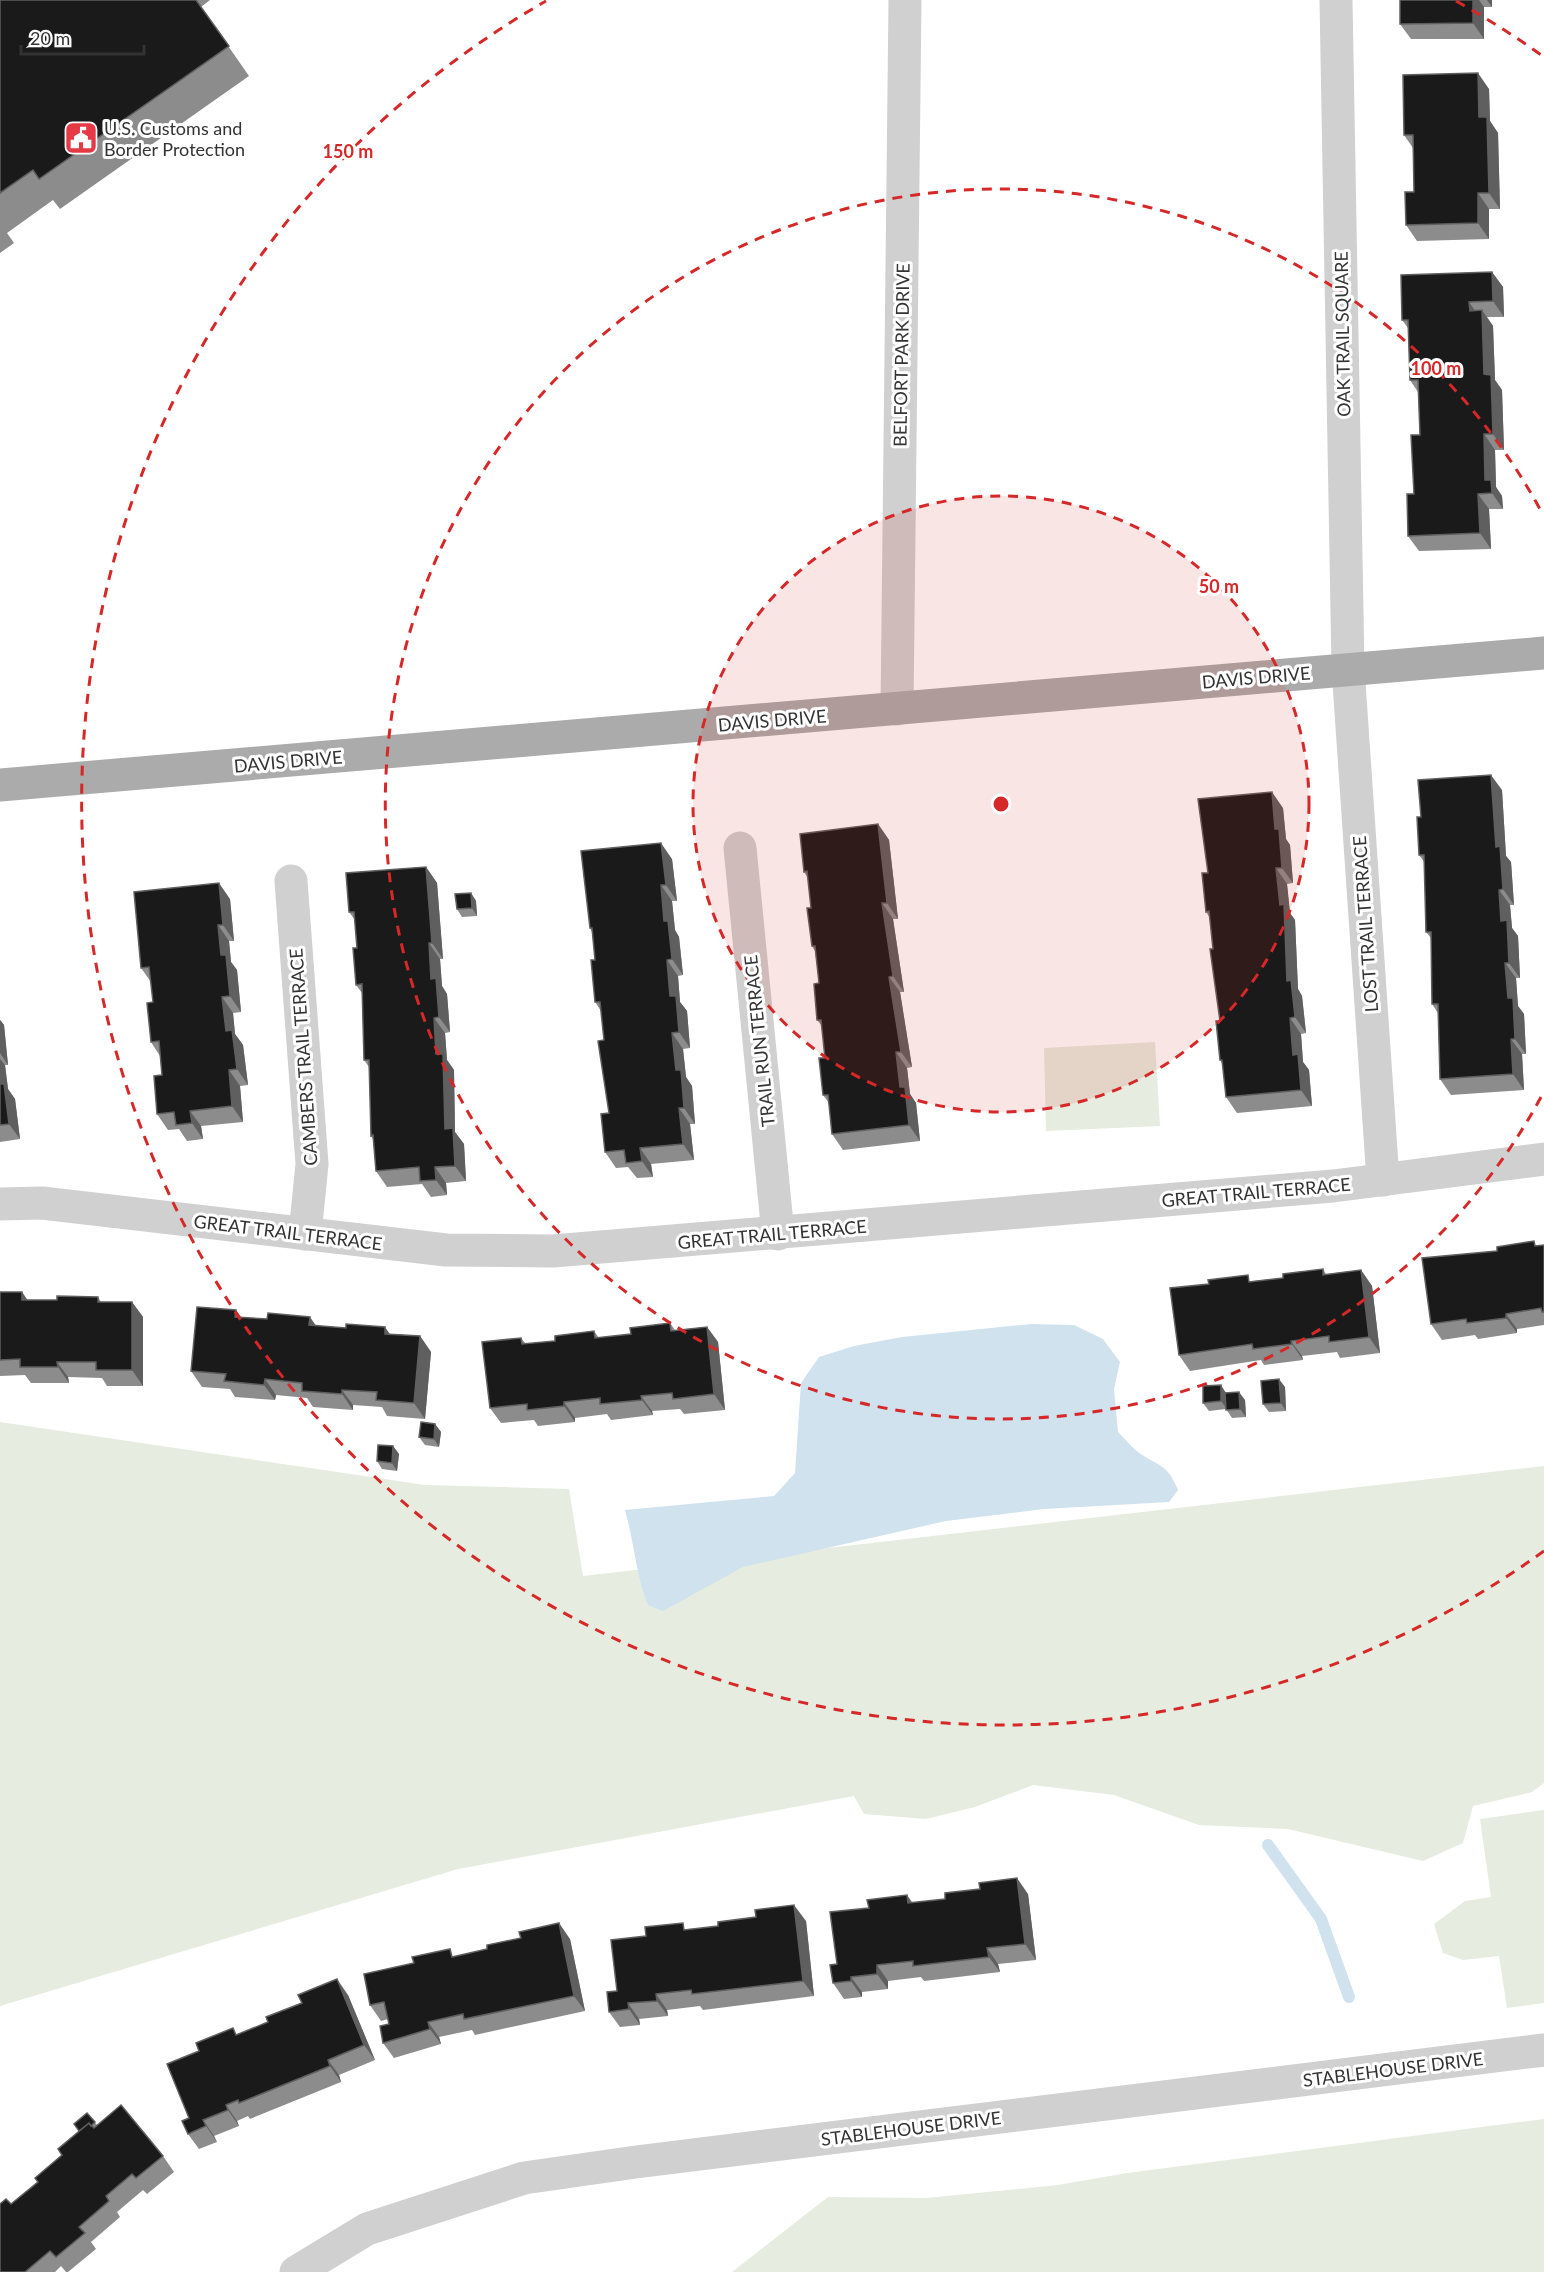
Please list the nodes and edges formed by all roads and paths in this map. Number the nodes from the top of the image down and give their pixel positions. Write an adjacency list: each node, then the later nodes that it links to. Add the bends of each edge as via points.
1 (905, 0): 5 (street, BELFORT PARK DRIVE)
2 (1336, 0): 4 (street, OAK TRAIL SQUARE)
3 (1544, 653): 4 (main road, DAVIS DRIVE)
4 (1348, 668): 5 (main road, DAVIS DRIVE); 10 (street, LOST TRAIL TERRACE)
5 (897, 709): 6 (main road, DAVIS DRIVE)
6 (0, 785)
7 (740, 848): 13 (street, TRAIL RUN TERRACE)
8 (291, 880): 12 (street, CAMBERS TRAIL TERRACE, via 312,1164)
9 (1544, 1159): 10 (street, GREAT TRAIL TERRACE)
10 (1383, 1180): 13 (street, GREAT TRAIL TERRACE)
11 (0, 1204): 12 (street, GREAT TRAIL TERRACE, via 42,1203)
12 (304, 1234): 13 (street, GREAT TRAIL TERRACE, via 446,1250 553,1251)
13 (778, 1234)
14 (1544, 2050): 15 (street, STABLEHOUSE DRIVE, via 524,2178 367,2229)
15 (296, 2272)

